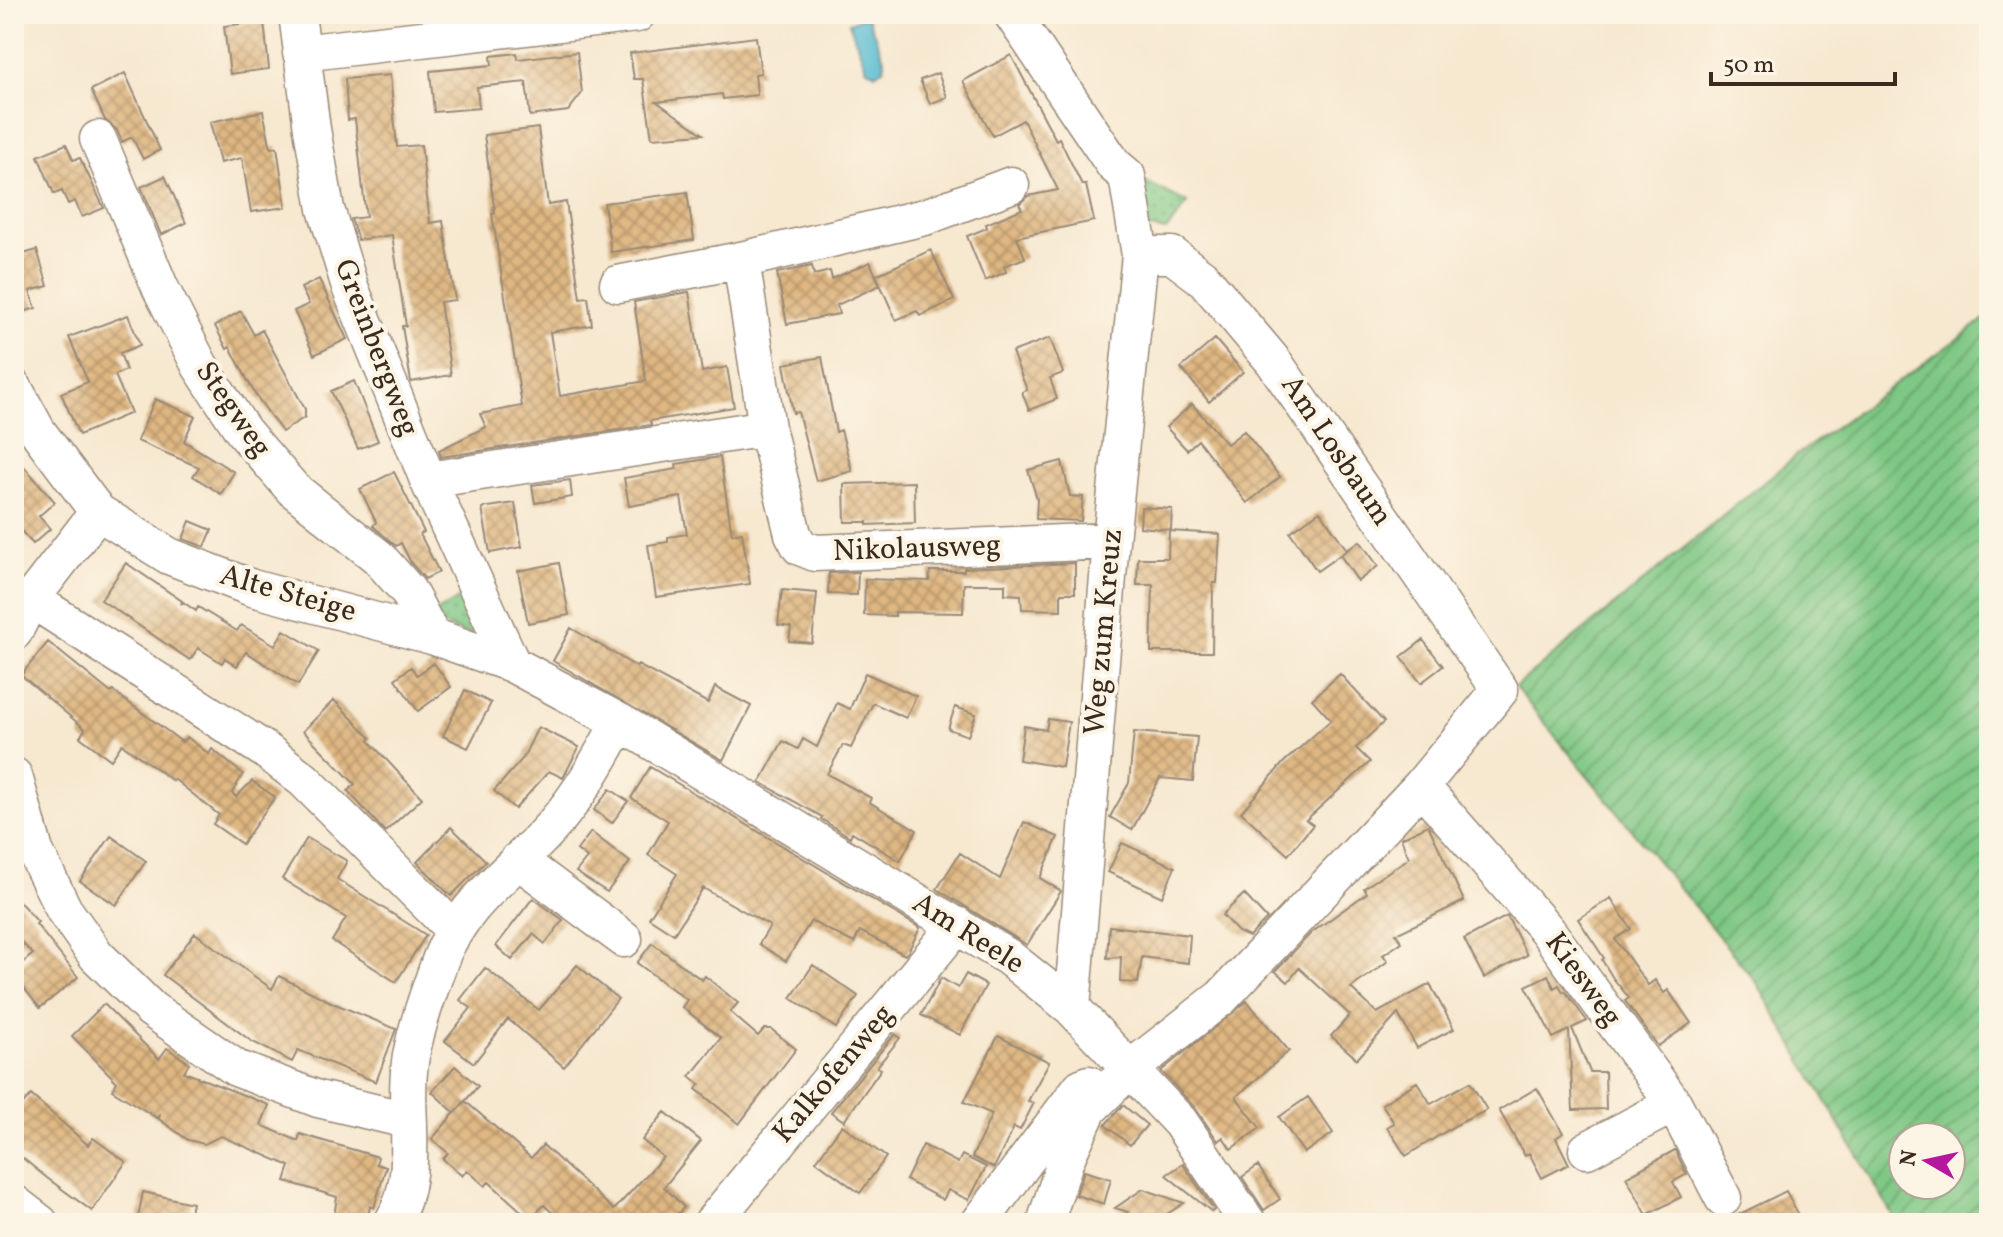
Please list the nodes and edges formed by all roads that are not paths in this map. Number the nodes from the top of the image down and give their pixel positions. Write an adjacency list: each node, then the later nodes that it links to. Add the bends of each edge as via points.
1 (297, 14): 4 (street, Greinbergweg)
2 (637, 14): 4 (street)
3 (1012, 14): 7 (street, Weg zum Kreuz, via 1114,165 1127,176)
4 (301, 53): 12 (street, Greinbergweg, via 326,209 350,287)
5 (98, 139): 17 (street, Stegweg, via 160,287 200,366 243,431 293,489 378,557 408,591)
6 (1011, 185): 8 (street, via 925,217)
7 (1140, 255): 14 (street, Weg zum Kreuz); 21 (street, Am Losbaum, via 1172,255 1204,279 1274,362 1500,690)
8 (741, 260): 9 (street); 11 (street, Nikolausweg)
9 (618, 284)
10 (14, 388): 13 (street, Alte Steige, via 38,432)
11 (767, 428): 12 (street); 14 (street, Nikolausweg, via 793,534 800,547 815,553)
12 (428, 480): 18 (street, Greinbergweg)
13 (98, 512): 15 (street); 17 (street, Alte Steige, via 169,556 252,588)
14 (1111, 541): 26 (street, Weg zum Kreuz)
15 (31, 599): 16 (street); 24 (street, via 304,780)
16 (14, 632)
17 (432, 636): 18 (street, Alte Steige)
18 (512, 664): 19 (street, Alte Steige)
19 (620, 722): 22 (street, via 577,795); 23 (street, Am Reele)
20 (14, 776): 29 (street, via 35,851 64,910 96,955 151,1009 236,1068 318,1099)
21 (1421, 786): 27 (street, via 1222,997); 28 (street, Kiesweg, via 1546,929)
22 (518, 860): 24 (street); 25 (street)
23 (957, 925): 26 (street, Am Reele); 35 (street, Kalkofenweg)
24 (455, 931): 29 (street, via 442,955 411,1057)
25 (624, 939)
26 (1072, 1008): 27 (street, Am Reele)
27 (1130, 1069): 36 (street, via 1081,1087); 37 (street, via 1089,1109); 38 (street, Am Reele, via 1180,1122)
28 (1674, 1104): 30 (street); 31 (street, Kiesweg)
29 (407, 1120): 34 (street, via 410,1158 401,1208)
30 (1587, 1150)
31 (1723, 1198)
32 (14, 1203): 33 (street)
33 (40, 1223)
34 (392, 1223)
35 (712, 1223)
36 (979, 1223)
37 (1045, 1223)
38 (1248, 1223)

